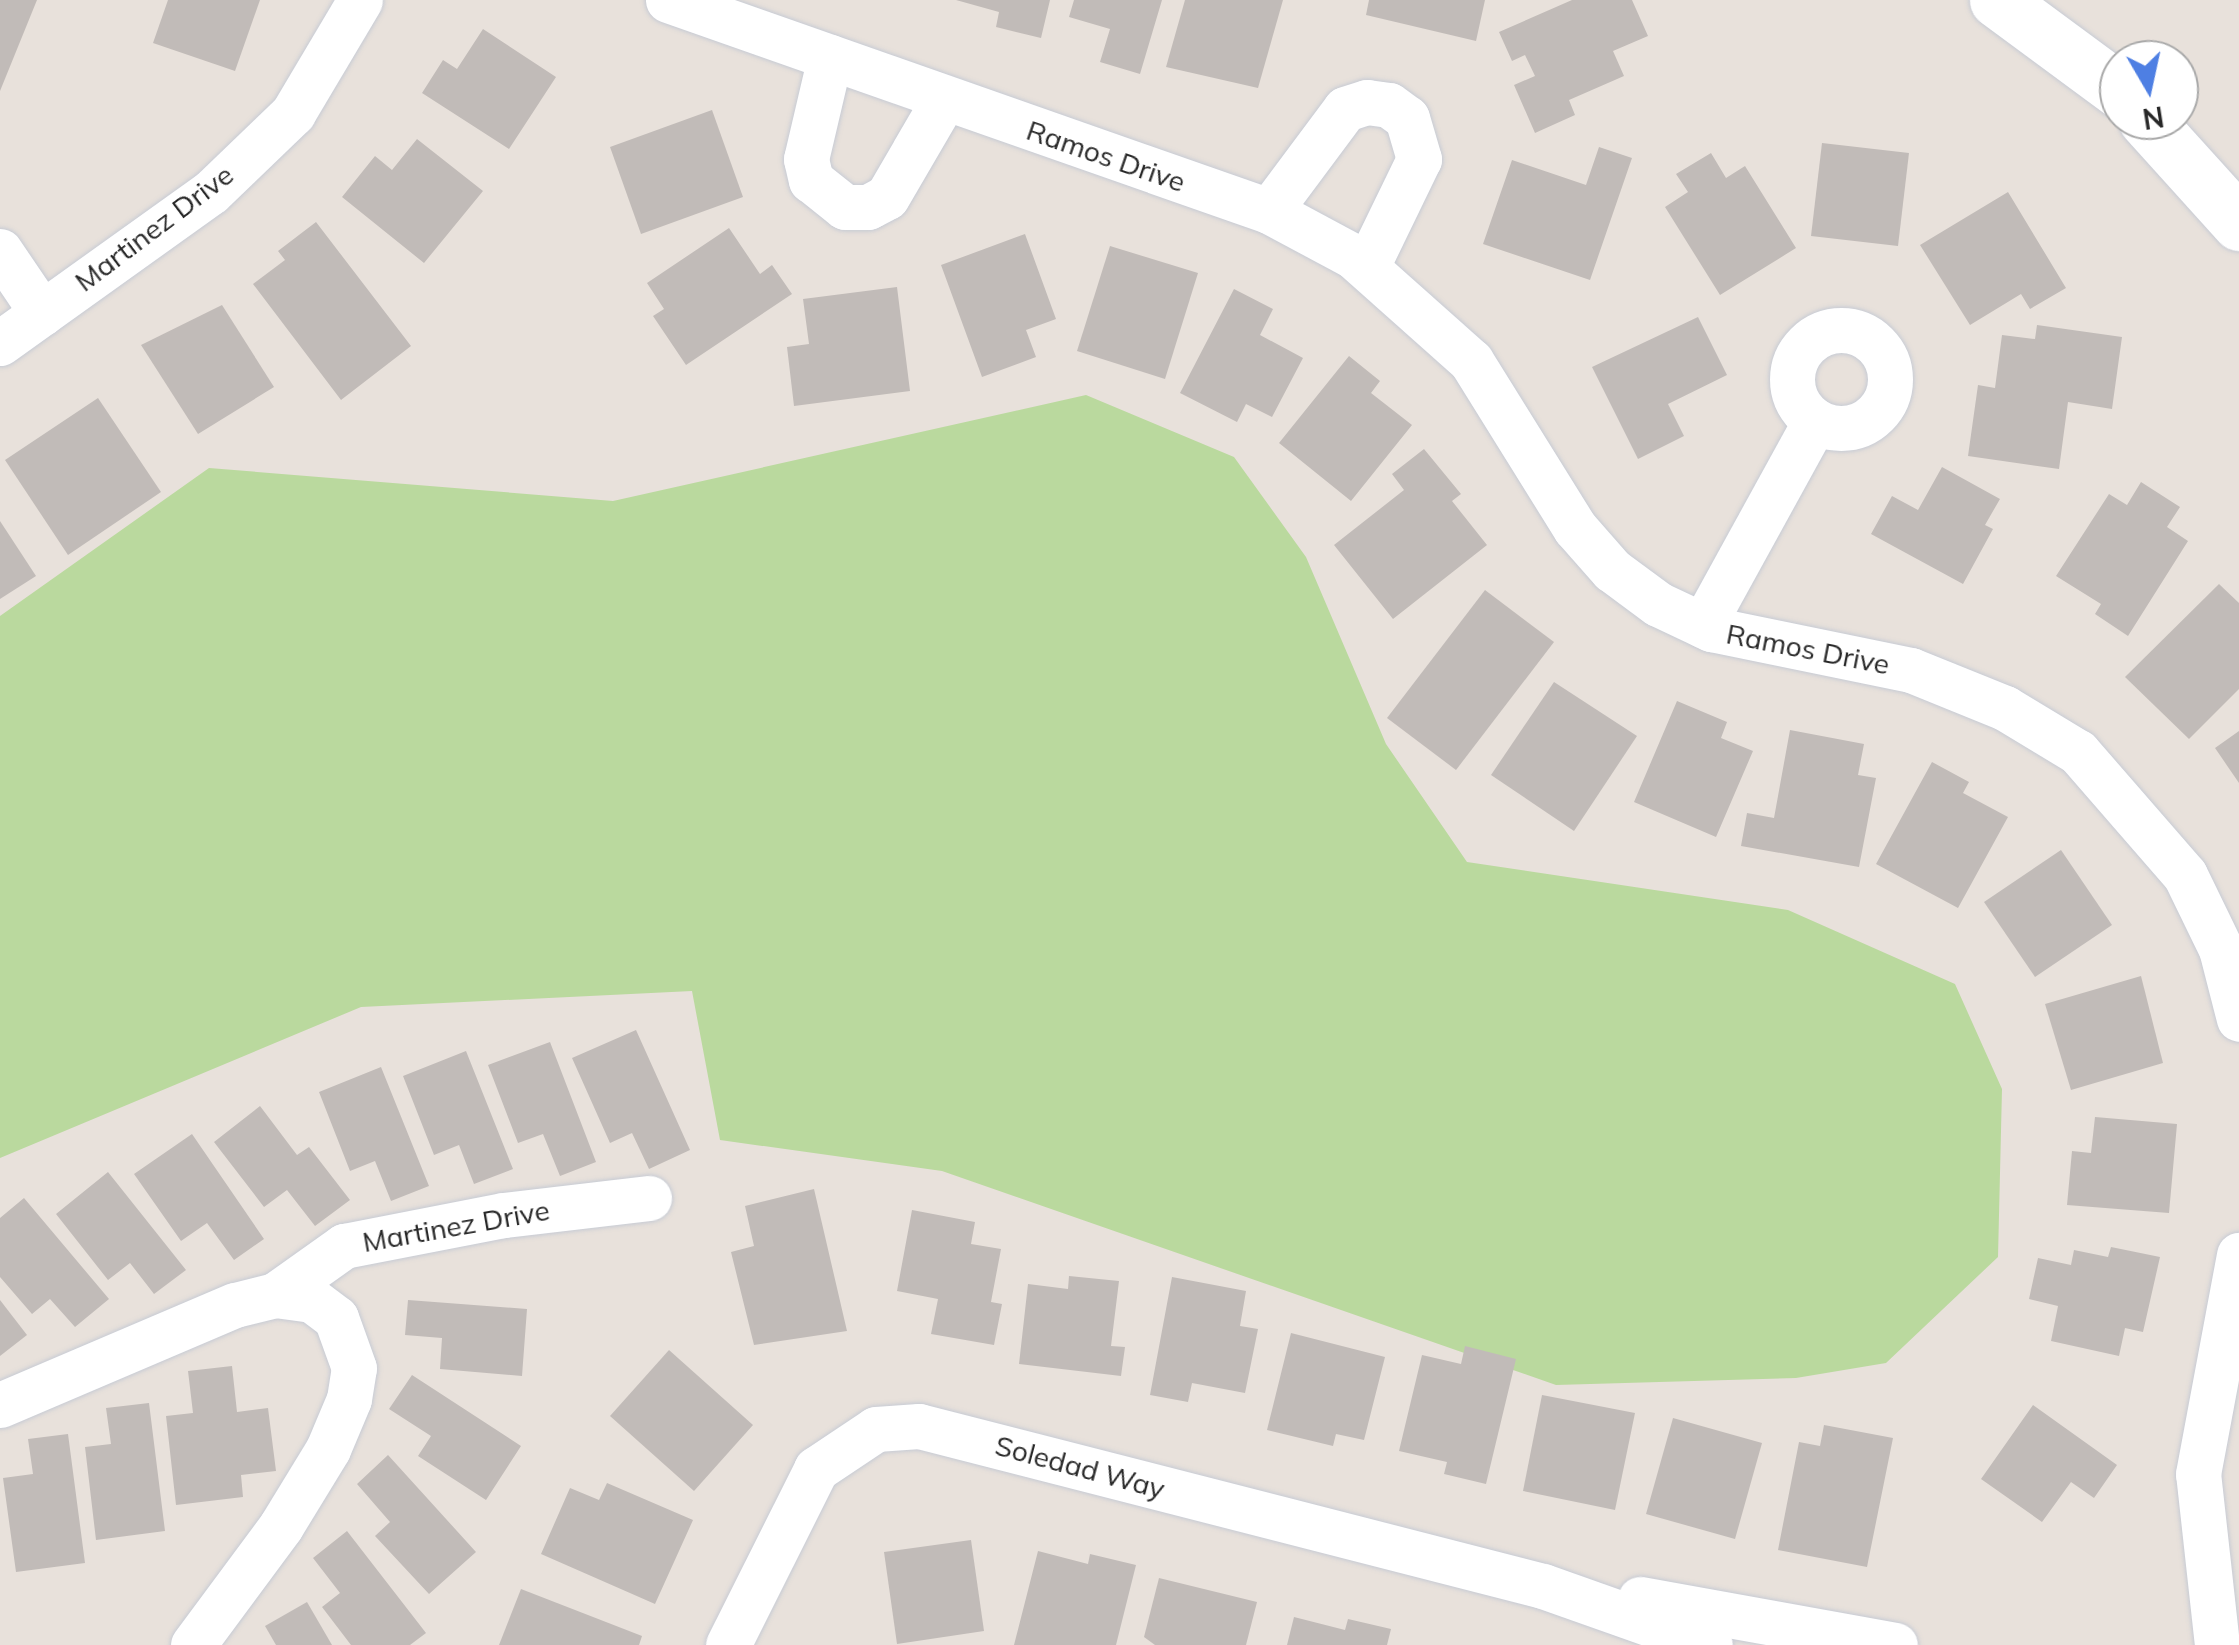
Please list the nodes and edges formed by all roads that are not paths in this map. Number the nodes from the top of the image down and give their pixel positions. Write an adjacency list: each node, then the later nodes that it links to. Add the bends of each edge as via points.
1 (360, 0): 12 (street, Martinez Drive, via 293,113 211,192)
2 (668, 0): 4 (street, Ramos Drive)
3 (1998, 0): 5 (street)
4 (830, 57): 6 (street, Ramos Drive); 6 (street, via 806,159 811,180 845,207 868,207 888,197)
5 (2099, 75)
6 (944, 98): 8 (street, Ramos Drive)
7 (2164, 140): 9 (street)
8 (1269, 211): 11 (street, Ramos Drive); 11 (street, via 1345,109 1389,105 1407,118 1419,159)
9 (2239, 224)
10 (0, 251): 12 (street)
11 (1367, 266): 15 (street, Ramos Drive, via 1471,361 1575,528 1612,570 1658,604)
12 (42, 313): 13 (street, Martinez Drive)
13 (0, 343)
14 (1815, 420): 15 (street)
15 (1702, 625): 16 (street, Ramos Drive, via 1911,670 2005,708 2078,752 2186,875 2221,949)
16 (2239, 1019)
17 (648, 1198): 19 (street, Martinez Drive, via 364,1240 326,1256)
18 (2239, 1255): 20 (street)
19 (275, 1296): 21 (street, Martinez Drive, via 235,1305); 24 (street, via 312,1300 336,1318 354,1368 349,1399 328,1449 281,1526)
20 (2230, 1334): 28 (street, via 2198,1474)
21 (0, 1405)
22 (1544, 1586): 23 (street, Soledad Way); 25 (street, Soledad Way, via 962,1436 890,1428 849,1444 816,1469); 26 (street, Soledad Way)
23 (1783, 1634): 27 (street, Soledad Way)
24 (192, 1645)
25 (728, 1645)
26 (1710, 1645)
27 (1896, 1645)
28 (2216, 1645)

